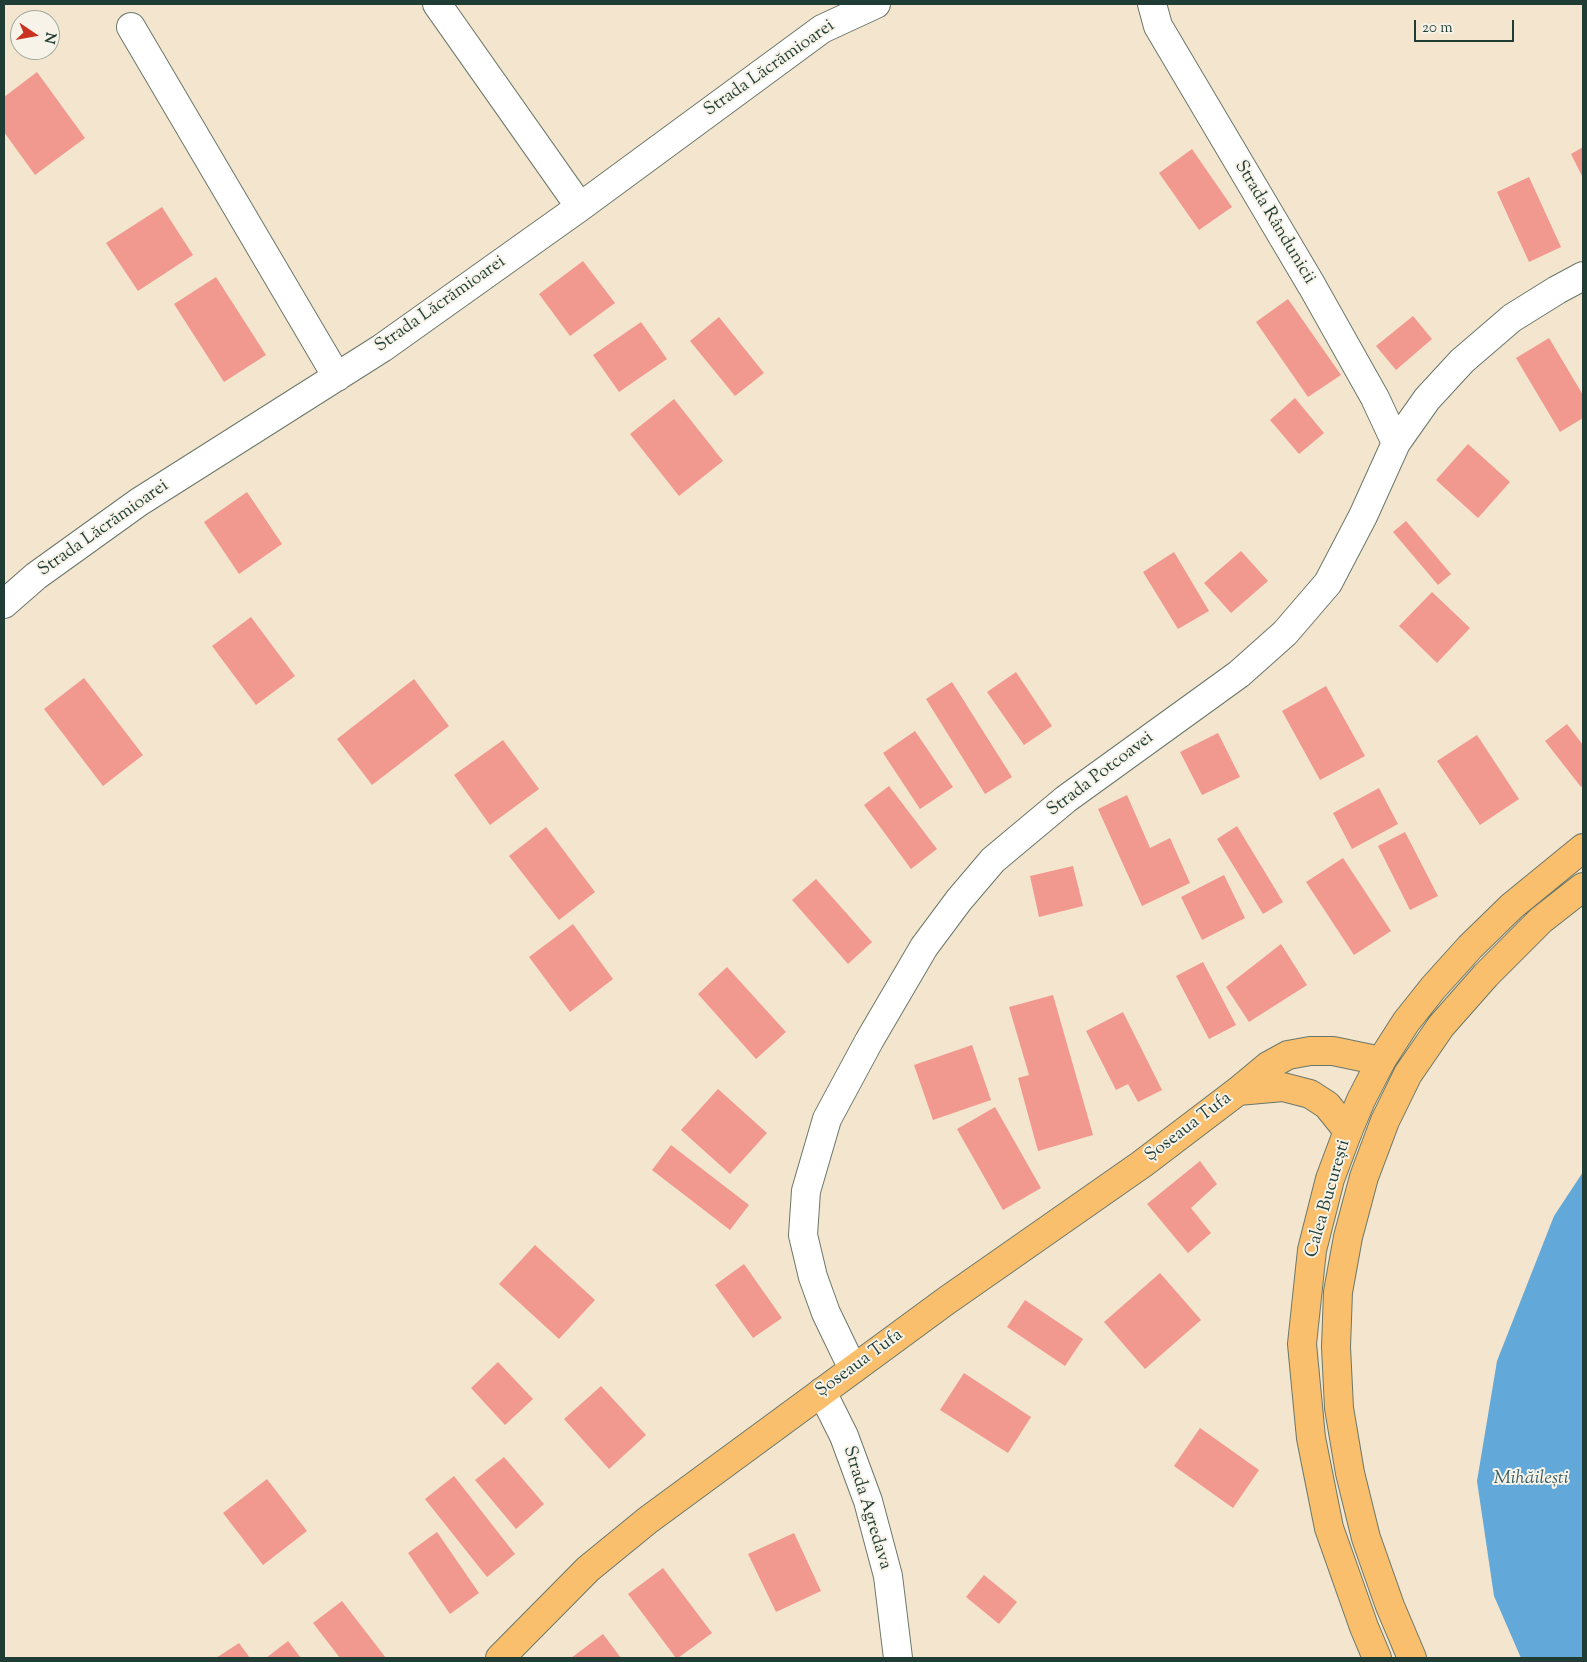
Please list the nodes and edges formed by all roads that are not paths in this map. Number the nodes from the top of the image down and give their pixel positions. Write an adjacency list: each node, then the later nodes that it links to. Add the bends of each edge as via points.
1 (437, 4): 5 (street)
2 (876, 4): 5 (street, Strada Lăcrămioarei, via 822,29)
3 (1152, 4): 8 (street, Strada Rândunicii, via 1158,26 1375,398)
4 (131, 27): 7 (street)
5 (580, 207): 7 (street, Strada Lăcrămioarei)
6 (1583, 276): 8 (street, Strada Potcoavei, via 1512,318 1462,361 1427,399)
7 (337, 377): 9 (street, Strada Lăcrămioarei, via 139,502 36,576)
8 (1396, 443): 15 (street, Strada Potcoavei, via 1328,583 1285,633 1239,674 1066,800 993,860 924,947 909,972 827,1119 806,1191 803,1235 814,1277 826,1313)
9 (4, 604)
10 (1583, 848): 12 (main road, Calea București, via 1512,906 1470,947 1406,1022)
11 (1583, 887): 20 (main road, Calea București, via 1541,920 1486,975 1441,1026 1408,1074 1364,1177 1348,1237 1338,1292 1339,1408 1366,1538)
12 (1381, 1061): 13 (main road, Șoseaua Tufa, via 1333,1051 1288,1055 1268,1066); 14 (main road, Calea București)
13 (1238, 1091): 14 (main road, Șoseaua Tufa, via 1283,1087 1310,1094 1327,1105); 15 (main road, Șoseaua Tufa, via 1142,1164)
14 (1348, 1131): 19 (main road, Calea București, via 1330,1179 1312,1250 1302,1344 1310,1438 1329,1528)
15 (853, 1369): 16 (main road, Șoseaua Tufa)
16 (822, 1392): 17 (main road, Șoseaua Tufa, via 648,1520 588,1569); 18 (street, Strada Agredava, via 844,1436 868,1501 888,1576)
17 (500, 1658)
18 (898, 1658)
19 (1377, 1658)
20 (1412, 1658)

